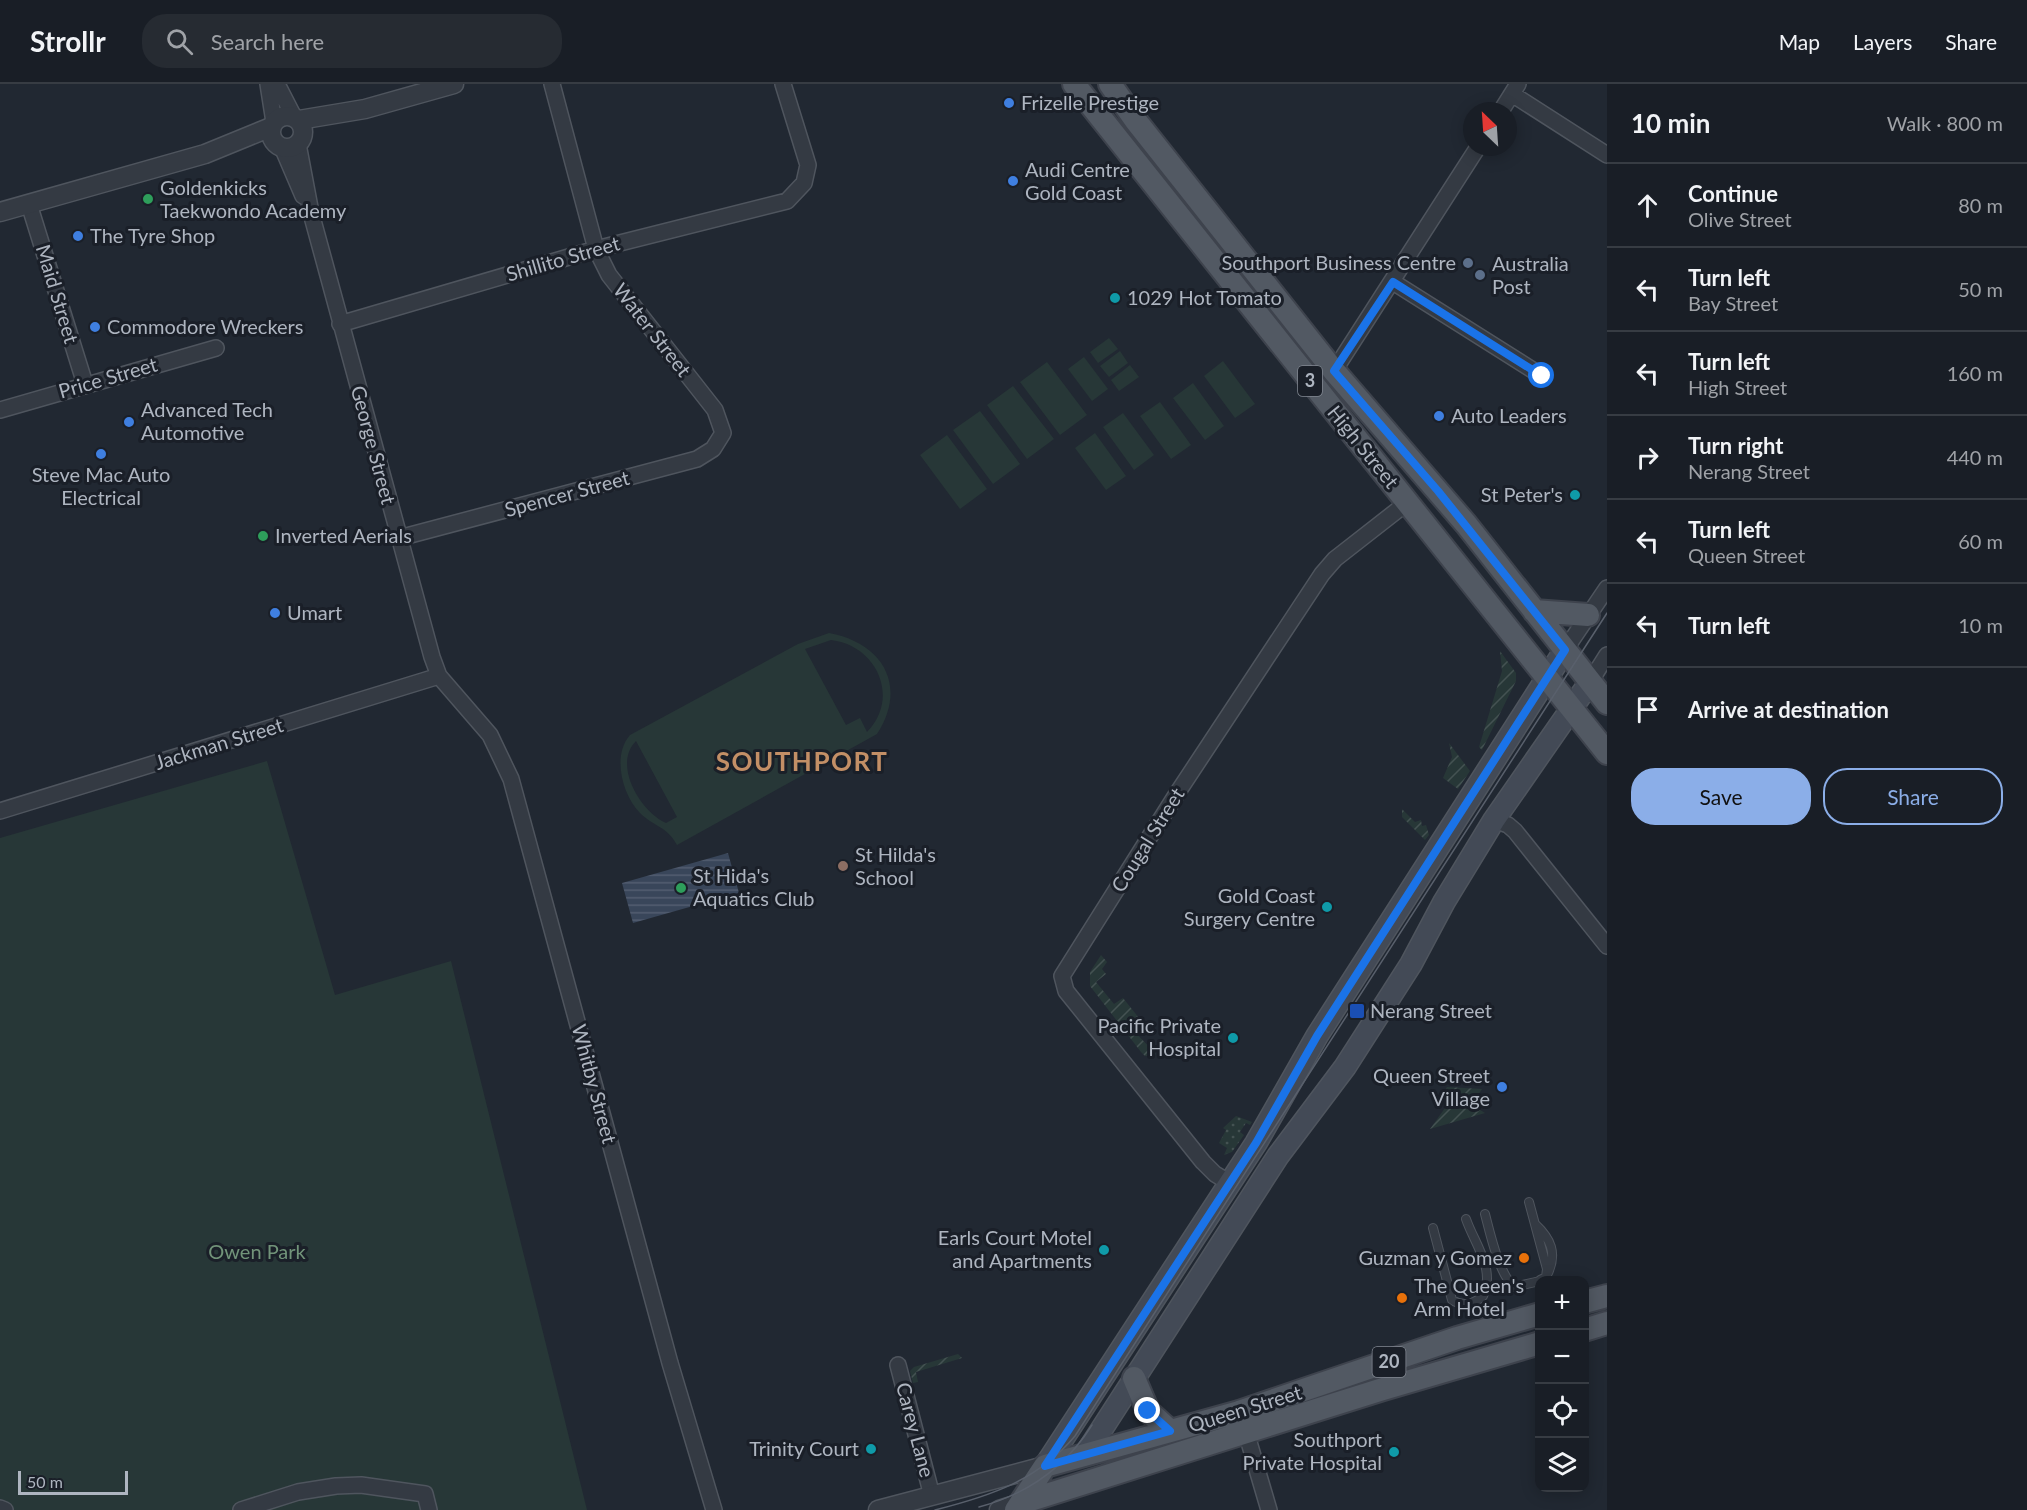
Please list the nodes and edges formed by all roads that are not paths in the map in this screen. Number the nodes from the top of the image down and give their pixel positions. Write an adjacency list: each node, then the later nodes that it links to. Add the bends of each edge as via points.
1 (268, 84): 10 (street, George Street)
2 (277, 84): 10 (street, George Street)
3 (454, 84): 10 (street)
4 (552, 84): 15 (street, Water Street)
5 (783, 84): 15 (street, Shillito Street, via 808,165 804,183 788,201)
6 (1074, 84): 24 (main road, High Street / 3)
7 (1110, 84): 19 (main road, High Street / 3)
8 (1515, 89): 9 (street); 11 (street)
9 (1507, 102)
10 (287, 132): 13 (street); 17 (street, George Street)
11 (1607, 154)
12 (1472, 156): 16 (street)
13 (30, 204): 14 (street); 21 (street, Maid Street)
14 (0, 212)
15 (596, 249): 17 (street, Shillito Street); 23 (street, Water Street, via 609,275 714,410)
16 (1393, 282): 19 (street); 20 (street)
17 (340, 324): 25 (street, George Street)
18 (216, 348): 21 (street, Price Street)
19 (1334, 371): 27 (main road, High Street / 3, via 1438,491)
20 (1542, 376)
21 (85, 384): 22 (street, Price Street)
22 (0, 410)
23 (723, 433): 25 (street, Spencer Street, via 713,449 697,459)
24 (1408, 502): 32 (main road, High Street / 3); 40 (street, Cougal Street, via 1335,559 1322,574 1062,976 1066,991 1203,1162)
25 (399, 538): 31 (street, George Street)
26 (1607, 588): 28 (street)
27 (1534, 611): 28 (main road); 29 (main road, High Street / 3)
28 (1588, 615): 29 (street)
29 (1565, 650): 32 (main road); 33 (main road, High Street / 3)
30 (1607, 655): 33 (street)
31 (439, 676): 37 (street, Jackman Street); 66 (street, Whitby Street, via 490,735 511,779 670,1363)
32 (1548, 677): 35 (main road, High Street / 3); 40 (main road, via 1317,1036)
33 (1590, 682): 34 (main road, High Street / 3); 35 (main road)
34 (1607, 704)
35 (1572, 710): 36 (main road, High Street / 3); 38 (main road)
36 (1607, 753)
37 (0, 811)
38 (1494, 820): 39 (street, via 1515,831); 54 (main road, via 1411,964 1328,1091 1278,1156)
39 (1607, 946)
40 (1230, 1183): 58 (main road)
41 (1529, 1202): 45 (lane)
42 (1485, 1214): 46 (lane, via 1497,1258 1510,1284 1520,1287)
43 (1467, 1219): 44 (lane, via 1484,1258 1488,1283 1483,1296 1470,1304 1452,1300)
44 (1433, 1228)
45 (1546, 1276)
46 (1535, 1282)
47 (1607, 1296): 48 (main road)
48 (1589, 1301)
49 (1535, 1315): 55 (main road, Queen Street / 20)
50 (1607, 1323): 51 (main road)
51 (1589, 1328)
52 (1535, 1344): 56 (main road, Queen Street / 20)
53 (898, 1365): 60 (street, Carey Lane)
54 (1134, 1378): 55 (main road, via 1148,1411); 57 (main road)
55 (1170, 1431): 57 (main road, Queen Street / 20)
56 (1246, 1432): 59 (main road, Queen Street / 20); 70 (street)
57 (1084, 1455): 58 (main road, Queen Street / 20); 59 (main road)
58 (1045, 1466): 60 (street, Queen Street); 61 (main road)
59 (1058, 1492): 61 (main road, Queen Street / 20); 69 (main road)
60 (932, 1496): 67 (street, Queen Street)
61 (1018, 1507): 68 (street, Queen Street)
62 (0, 1508): 63 (street)
63 (5, 1510)
64 (241, 1510): 65 (street, via 298,1492 361,1485 425,1494)
65 (429, 1510)
66 (714, 1510)
67 (878, 1510)
68 (999, 1510)
69 (1045, 1510)
70 (1269, 1510)

